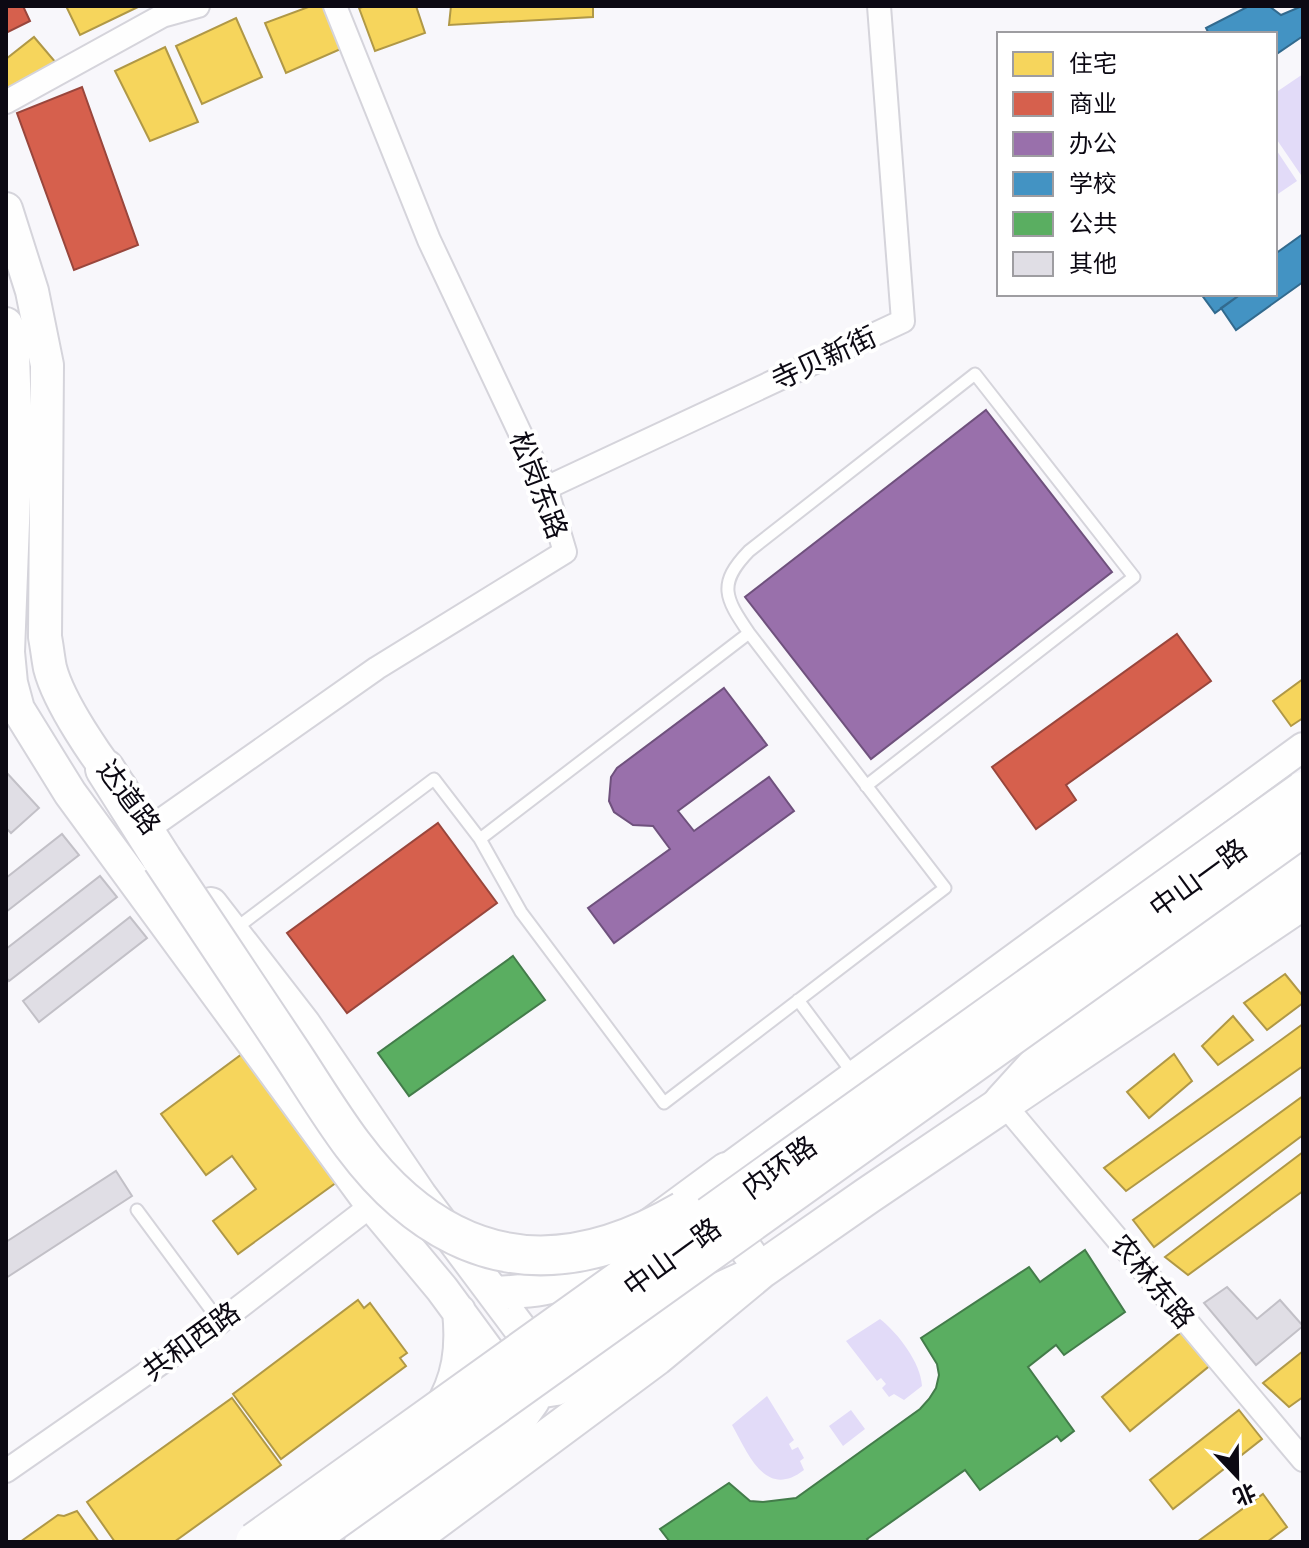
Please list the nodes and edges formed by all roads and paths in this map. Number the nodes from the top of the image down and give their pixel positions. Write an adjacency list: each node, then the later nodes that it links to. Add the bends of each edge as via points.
1 (198, 6): 4 (street, via 162,16)
2 (335, 6): 7 (street, 松岗东路, via 429,240)
3 (879, 6): 7 (street, 寺贝新街, via 903,321)
4 (6, 102)
5 (6, 209): 12 (main road, 达道路, via 32,291 47,365 45,637 50,669)
6 (6, 324): 8 (main road, 达道路, via 13,354 16,445)
7 (546, 488): 18 (street, 松岗东路, via 565,552 377,668)
8 (8, 555): 10 (main road, 达道路)
9 (749, 633): 13 (lane); 13 (lane, via 728,600 726,587 738,562 975,374 1134,577); 17 (lane)
10 (7, 653): 29 (main road, 达道路, via 18,709 70,793)
11 (1303, 747): 24 (street)
12 (105, 769): 18 (highway)
13 (866, 786): 22 (lane, via 945,888)
14 (1303, 791): 23 (highway, 内环路, bridge)
15 (1303, 802): 26 (main road, 中山一路)
16 (1303, 827): 44 (highway, 内环路, bridge)
17 (480, 839): 21 (lane, via 434,779); 22 (lane, via 521,912 664,1103)
18 (157, 843): 21 (main road, 达道路); 23 (highway, bridge, via 370,1166 418,1212 474,1243 537,1256 616,1244 686,1210)
19 (1303, 868): 25 (highway, via 1044,1058)
20 (1303, 901): 25 (main road)
21 (232, 931): 33 (main road, 达道路)
22 (798, 1000): 24 (lane)
23 (911, 1072): 42 (highway, 内环路, bridge)
24 (854, 1075): 26 (street); 27 (street)
25 (1003, 1103): 32 (main road); 40 (street, 农林东路)
26 (879, 1107): 28 (main road, 中山一路)
27 (726, 1169): 28 (main road); 33 (main road, via 582,1275 547,1290)
28 (792, 1172): 31 (main road, 中山一路)
29 (372, 1205): 34 (main road, 达道路); 35 (street, 共和西路)
30 (137, 1210): 35 (lane)
31 (725, 1220): 32 (main road); 36 (main road, 中山一路)
32 (761, 1270): 37 (main road, via 707,1296 593,1371 556,1389); 46 (main road, via 656,1357)
33 (494, 1293): 36 (main road, 达道路)
34 (459, 1311): 37 (main road, 达道路); 39 (main road, via 462,1337 456,1376)
35 (220, 1322): 41 (street, 共和西路)
36 (538, 1354): 37 (main road, 中山一路)
37 (508, 1387): 38 (main road, 达道路); 38 (main road, via 527,1411); 39 (main road, 中山一路)
38 (509, 1430): 45 (main road)
39 (419, 1439): 43 (main road, 中山一路)
40 (1303, 1460)
41 (6, 1471)
42 (255, 1542)
43 (274, 1542)
44 (304, 1542)
45 (361, 1542)
46 (407, 1542)

